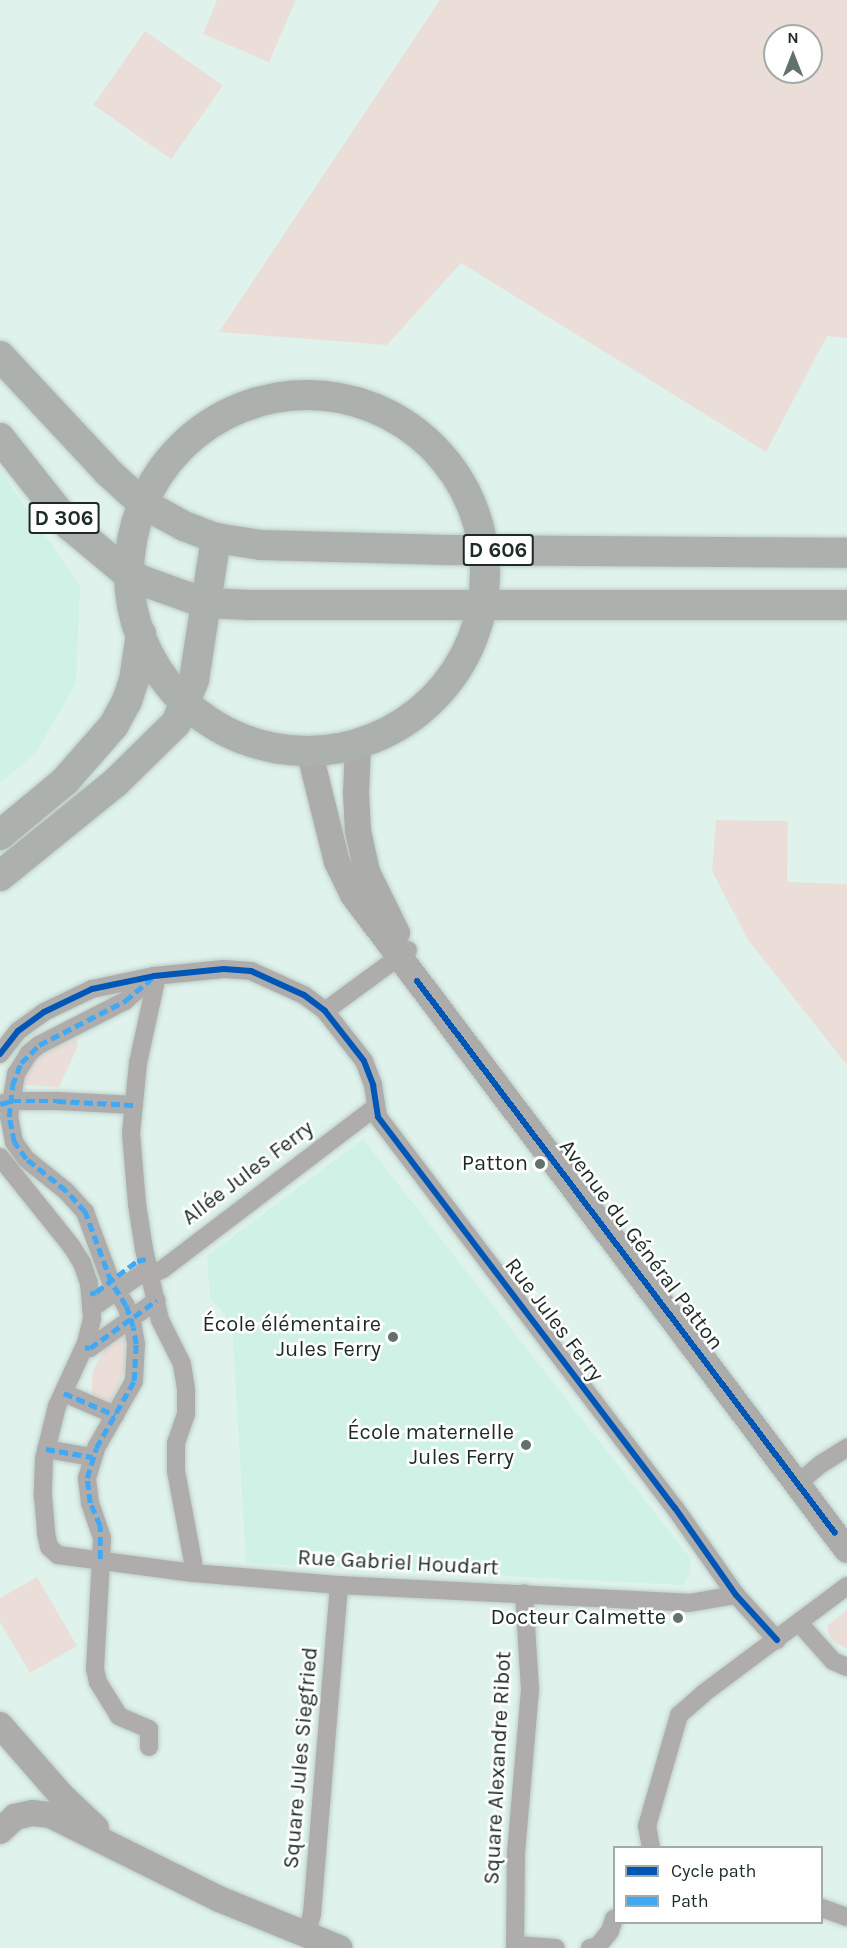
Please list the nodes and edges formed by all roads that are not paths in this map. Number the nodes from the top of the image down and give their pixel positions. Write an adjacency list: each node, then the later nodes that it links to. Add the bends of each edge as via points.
1 (0, 356): 3 (main road, D 306, via 108,472)
2 (0, 438): 6 (main road, D 306, via 69,525 123,570)
3 (155, 512): 4 (main road, D 606); 6 (main road)
4 (216, 538): 5 (main road, D 606, via 260,545 447,550); 7 (main road)
5 (847, 553)
6 (143, 581): 7 (main road); 11 (main road, via 139,657 131,690 118,717 65,781)
7 (205, 603): 8 (main road); 12 (main road, via 194,680 176,723 142,760)
8 (847, 605)
9 (358, 744): 10 (main road); 10 (main road, via 408,720 455,672 471,643 481,611 485,589 483,544 460,482 416,432 387,414 356,402 290,396 267,399 225,415 206,426 173,456 153,483 139,513 129,579 143,644 181,699 237,736 280,749); 13 (main road, Avenue du Général Patton, via 358,831 367,872)
10 (309, 750): 13 (main road, Avenue du Général Patton, via 337,862 353,895)
11 (0, 835)
12 (0, 876)
13 (403, 953): 15 (street); 31 (main road, Avenue du Général Patton, via 547,1150)
14 (154, 976): 15 (street, Rue Jules Ferry, via 224,969 251,971 304,995); 16 (street, Rue Jules Ferry, via 92,989 44,1012 18,1031); 17 (street, via 125,1001 29,1053); 18 (street)
15 (325, 1011): 19 (street, Rue Jules Ferry, via 364,1061 373,1085)
16 (0, 1054)
17 (5, 1103): 18 (street); 22 (street, via 14,1142 26,1159 85,1212)
18 (134, 1105): 21 (street, via 131,1133 137,1204)
19 (374, 1107): 21 (street, Allée Jules Ferry); 39 (street, Rue Jules Ferry, via 378,1118 675,1508)
20 (0, 1157): 23 (street, via 72,1247 82,1263)
21 (151, 1278): 22 (street); 22 (street, via 137,1261); 35 (street, via 164,1331 182,1364 186,1390 186,1414 176,1443 176,1471)
22 (121, 1299): 23 (street); 24 (street, via 98,1327); 25 (street, via 90,1348); 27 (street, via 136,1344 134,1381)
23 (91, 1300): 24 (street)
24 (90, 1327): 25 (street)
25 (85, 1347): 26 (street)
26 (64, 1393): 27 (street); 29 (street)
27 (115, 1415): 30 (street)
28 (847, 1448): 31 (street)
29 (46, 1449): 30 (street); 34 (street, Rue Gabriel Houdart, via 43,1496 49,1547 58,1555)
30 (92, 1456): 34 (street, via 88,1492 100,1526)
31 (801, 1480): 32 (main road, Avenue du Général Patton); 33 (main road, Avenue du Général Patton)
32 (847, 1533)
33 (847, 1550)
34 (100, 1559): 35 (street, Rue Gabriel Houdart); 44 (street, via 95,1669 98,1682 119,1716 150,1729)
35 (192, 1573): 36 (street, Rue Gabriel Houdart)
36 (339, 1585): 38 (street, Rue Gabriel Houdart); 51 (street, Square Jules Siegfried, via 314,1896)
37 (847, 1586): 40 (street)
38 (525, 1593): 39 (street, Rue Gabriel Houdart, via 689,1603); 52 (street, Square Alexandre Ribot, via 530,1689 516,1853)
39 (736, 1595): 41 (street, Rue Jules Ferry)
40 (800, 1624): 41 (street); 42 (street, via 833,1661)
41 (777, 1640): 46 (street, via 679,1715 647,1826)
42 (847, 1667)
43 (0, 1725): 47 (main road, via 61,1795)
44 (150, 1747)
45 (0, 1831): 47 (main road, via 15,1817 43,1813)
46 (651, 1846)
47 (118, 1849): 51 (main road, via 219,1899)
48 (823, 1908): 49 (street)
49 (847, 1917)
50 (613, 1924): 55 (street, via 598,1946)
51 (307, 1935): 53 (main road)
52 (515, 1946): 54 (street, Square Alexandre Ribot)
53 (339, 1948)
54 (556, 1948)
55 (590, 1948)

